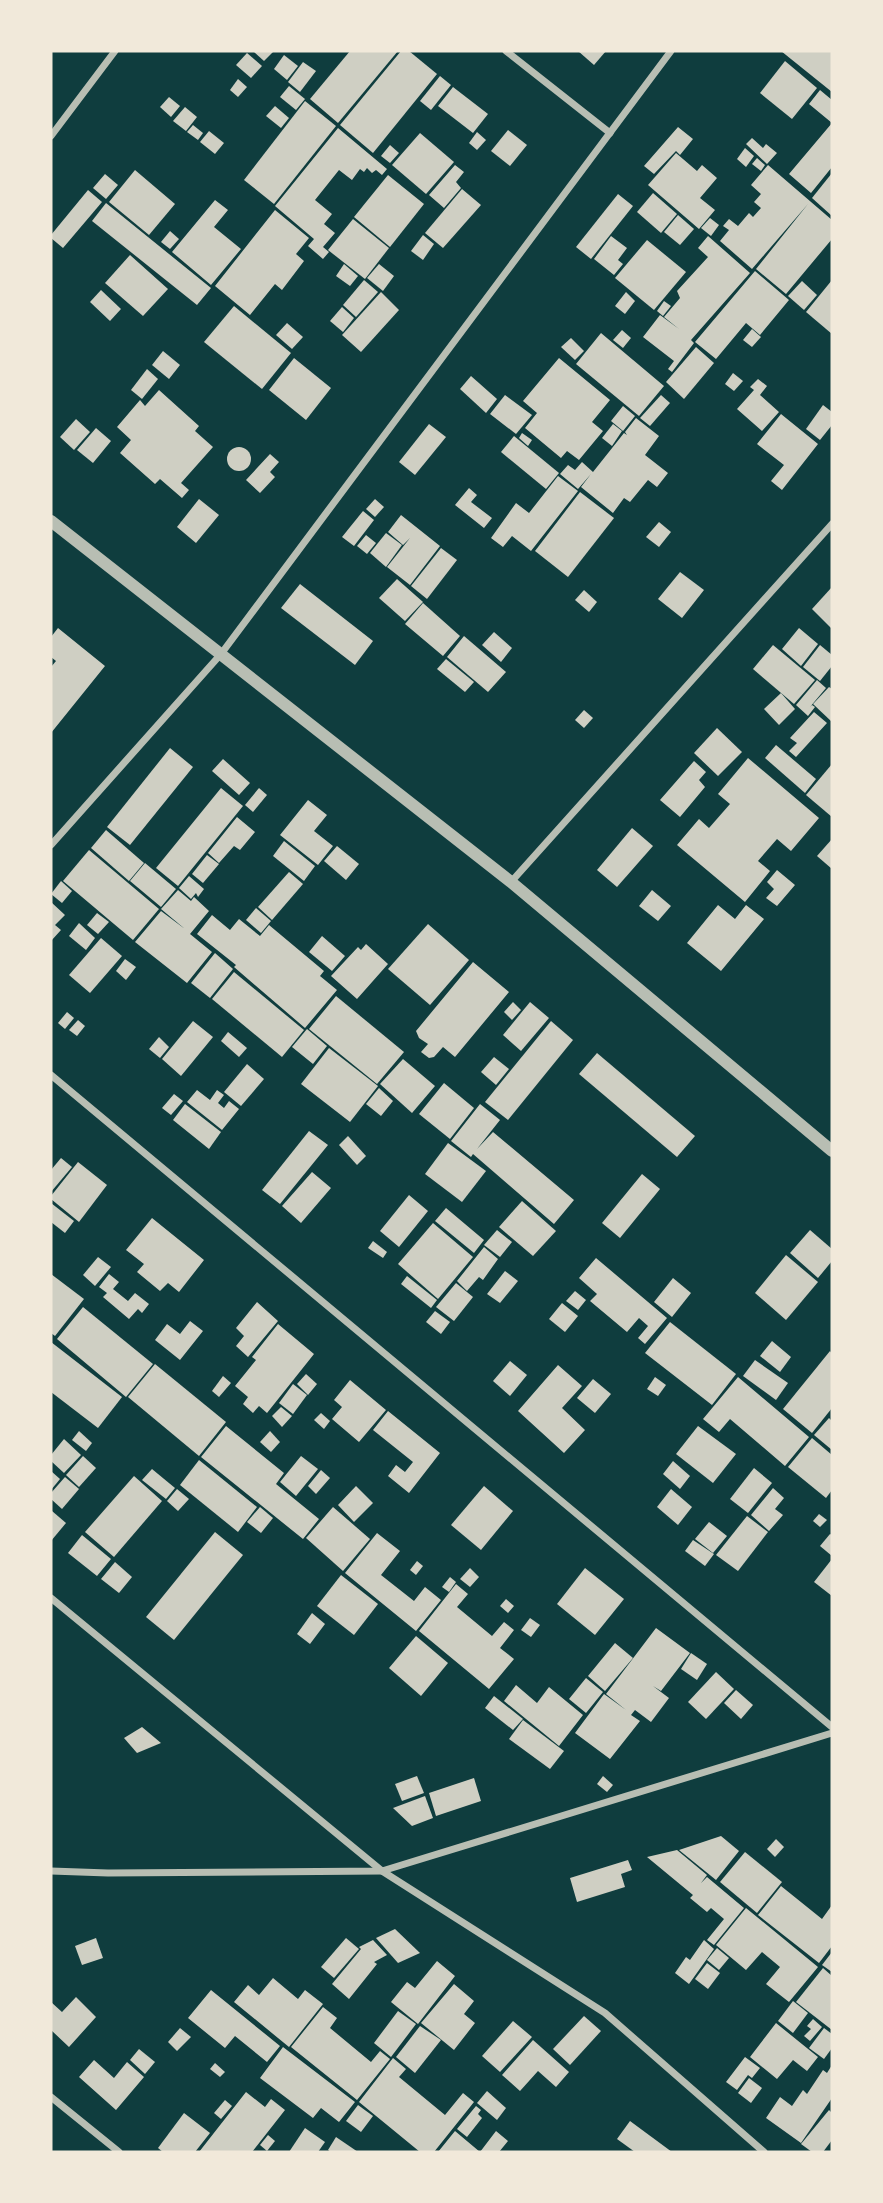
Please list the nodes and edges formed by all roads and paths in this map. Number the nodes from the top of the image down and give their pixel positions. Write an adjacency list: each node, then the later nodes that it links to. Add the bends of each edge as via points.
1 (116, 51): 5 (street)
2 (506, 51): 4 (street)
3 (671, 51): 4 (street)
4 (610, 133): 8 (street)
5 (51, 136)
6 (51, 521): 8 (street)
7 (832, 524): 10 (street)
8 (221, 654): 9 (street); 10 (street)
9 (51, 845)
10 (511, 882): 12 (street)
11 (51, 1075): 14 (street)
12 (832, 1151)
13 (51, 1598): 16 (street)
14 (832, 1730): 16 (street)
15 (51, 1871): 16 (street)
16 (383, 1871): 19 (street, via 605,2013)
17 (51, 2097): 18 (street)
18 (119, 2152)
19 (764, 2152)

